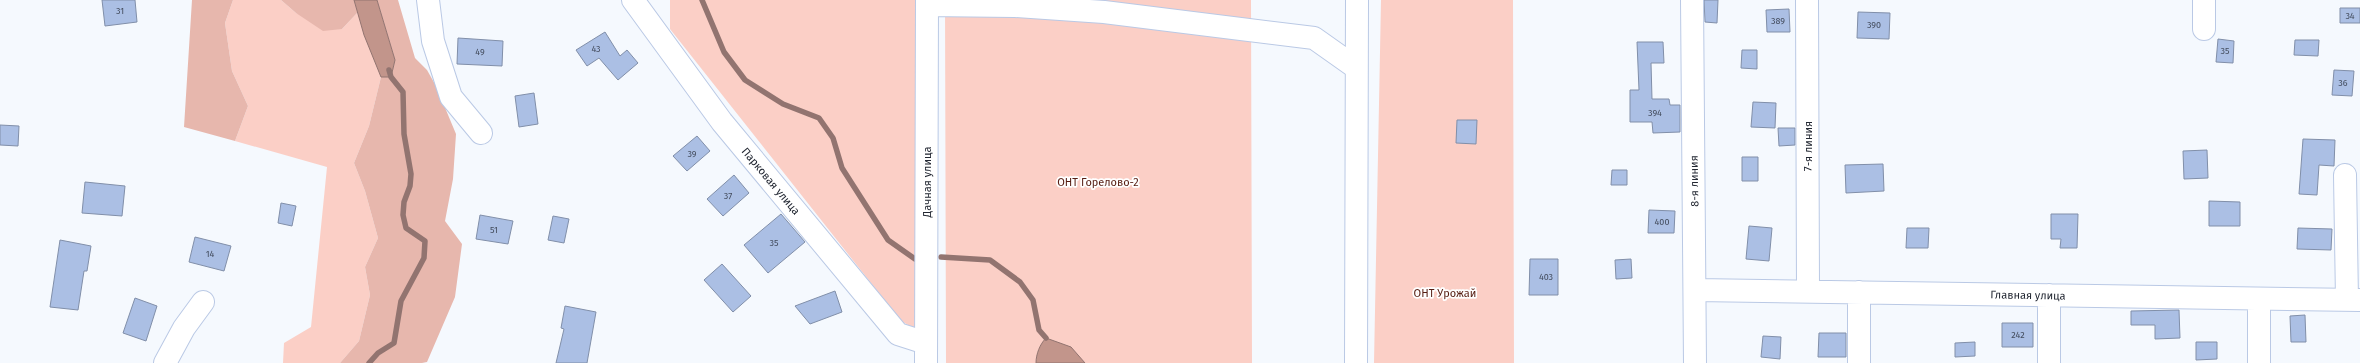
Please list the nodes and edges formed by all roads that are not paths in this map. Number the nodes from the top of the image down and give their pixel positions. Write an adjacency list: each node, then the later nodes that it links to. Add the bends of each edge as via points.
1 (428, 0): 10 (street, via 433,41 450,97)
2 (633, 0): 19 (street, Парковая улица, via 722,122 898,334)
3 (1357, 0): 9 (street)
4 (1692, 0): 12 (street, 8-я линия)
5 (1807, 0): 13 (street, 7-я линия)
6 (2204, 0): 8 (street)
7 (927, 2): 9 (street, via 1104,12 1314,38); 19 (street, Дачная улица)
8 (2204, 29)
9 (1355, 67): 21 (street, via 1358,123)
10 (481, 133)
11 (2345, 175): 17 (street)
12 (1696, 290): 13 (street, Главная улица); 22 (street, 8-я линия)
13 (1808, 291): 14 (street, Главная улица)
14 (1859, 292): 15 (street, Главная улица); 23 (street)
15 (2049, 295): 16 (street, Главная улица); 24 (street)
16 (2259, 298): 17 (street, Главная улица); 25 (street)
17 (2354, 300)
18 (203, 302): 20 (street, via 184,328)
19 (926, 353)
20 (165, 363)
21 (1356, 363)
22 (1695, 363)
23 (1859, 363)
24 (2049, 363)
25 (2259, 363)

